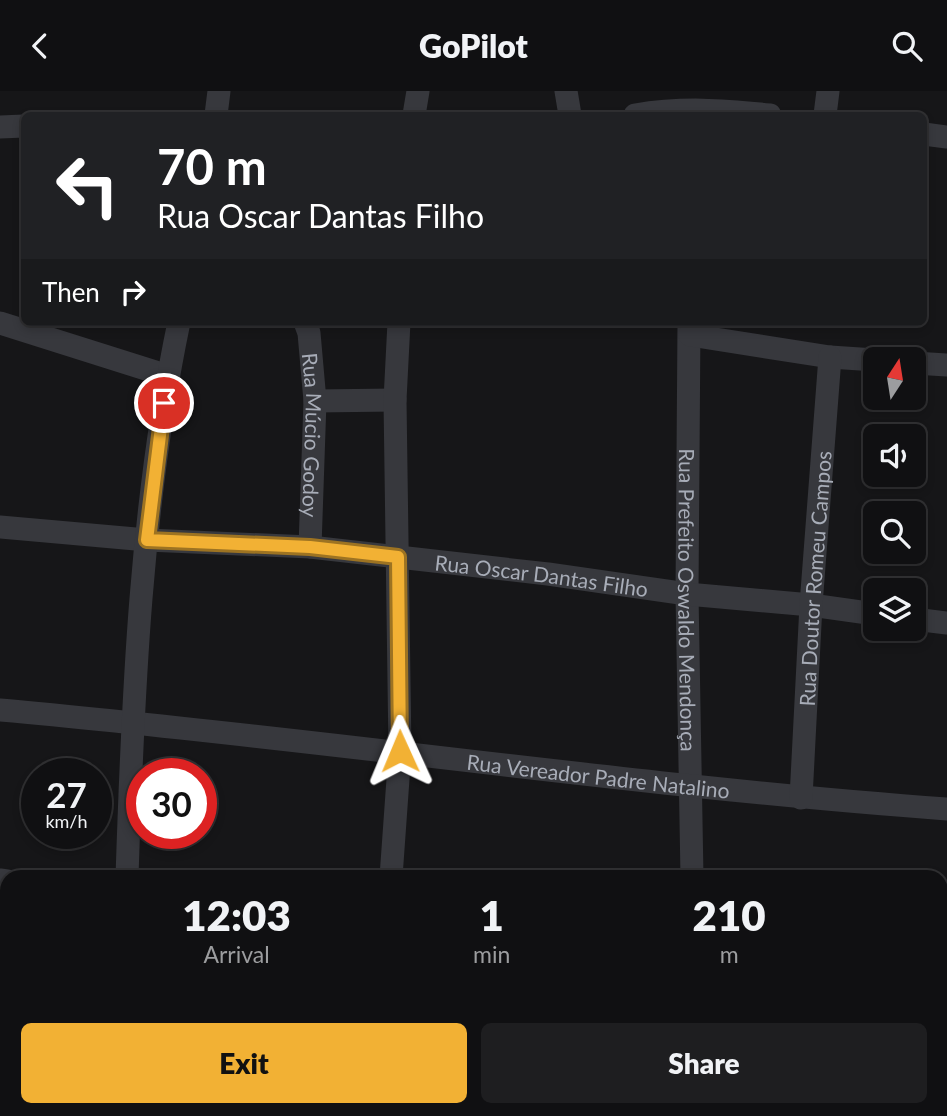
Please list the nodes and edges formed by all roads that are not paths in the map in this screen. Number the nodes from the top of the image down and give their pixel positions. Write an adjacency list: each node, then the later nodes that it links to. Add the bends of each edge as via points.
1 (219, 91): 7 (street)
2 (418, 91): 8 (street)
3 (566, 91): 9 (street)
4 (828, 91): 11 (street)
5 (705, 105): 6 (street); 10 (street)
6 (651, 108)
7 (216, 112)
8 (414, 112)
9 (570, 112)
10 (750, 112)
11 (825, 112)
12 (21, 126): 13 (street)
13 (0, 127)
14 (927, 134): 15 (street)
15 (947, 137)
16 (1, 317): 17 (street)
17 (21, 322)
18 (178, 326): 27 (street)
19 (306, 326): 29 (street, Rua Múcio Godoy)
20 (399, 326): 28 (street)
21 (690, 328): 23 (street); 34 (street, Rua Prefeito Oswaldo Mendonça)
22 (47, 329): 27 (street)
23 (830, 357): 24 (street); 35 (street, Rua Doutor Romeu Campos)
24 (863, 359)
25 (926, 364): 26 (street)
26 (947, 366)
27 (167, 376): 31 (street)
28 (395, 400): 29 (street); 33 (street)
29 (316, 401): 32 (street, Rua Múcio Godoy)
30 (0, 527): 31 (street, Rua Oscar Dantas Filho)
31 (147, 540): 32 (street, Rua Oscar Dantas Filho); 40 (street)
32 (310, 547): 33 (street, Rua Oscar Dantas Filho)
33 (398, 557): 34 (street, Rua Oscar Dantas Filho); 41 (street)
34 (687, 594): 35 (street, Rua Oscar Dantas Filho); 42 (street, Rua Prefeito Oswaldo Mendonça)
35 (811, 605): 36 (street, Rua Oscar Dantas Filho); 43 (street, Rua Doutor Romeu Campos)
36 (863, 612)
37 (926, 620): 38 (street)
38 (947, 623)
39 (0, 710): 40 (street, Rua Vereador Padre Natalino)
40 (132, 722): 41 (street, Rua Vereador Padre Natalino); 45 (street)
41 (400, 751): 42 (street, Rua Vereador Padre Natalino); 46 (street)
42 (691, 786): 43 (street, Rua Vereador Padre Natalino); 47 (street, Rua Prefeito Oswaldo Mendonça)
43 (801, 798): 44 (street, Rua Vereador Padre Natalino)
44 (947, 809)
45 (127, 870)
46 (392, 870)
47 (692, 870)

